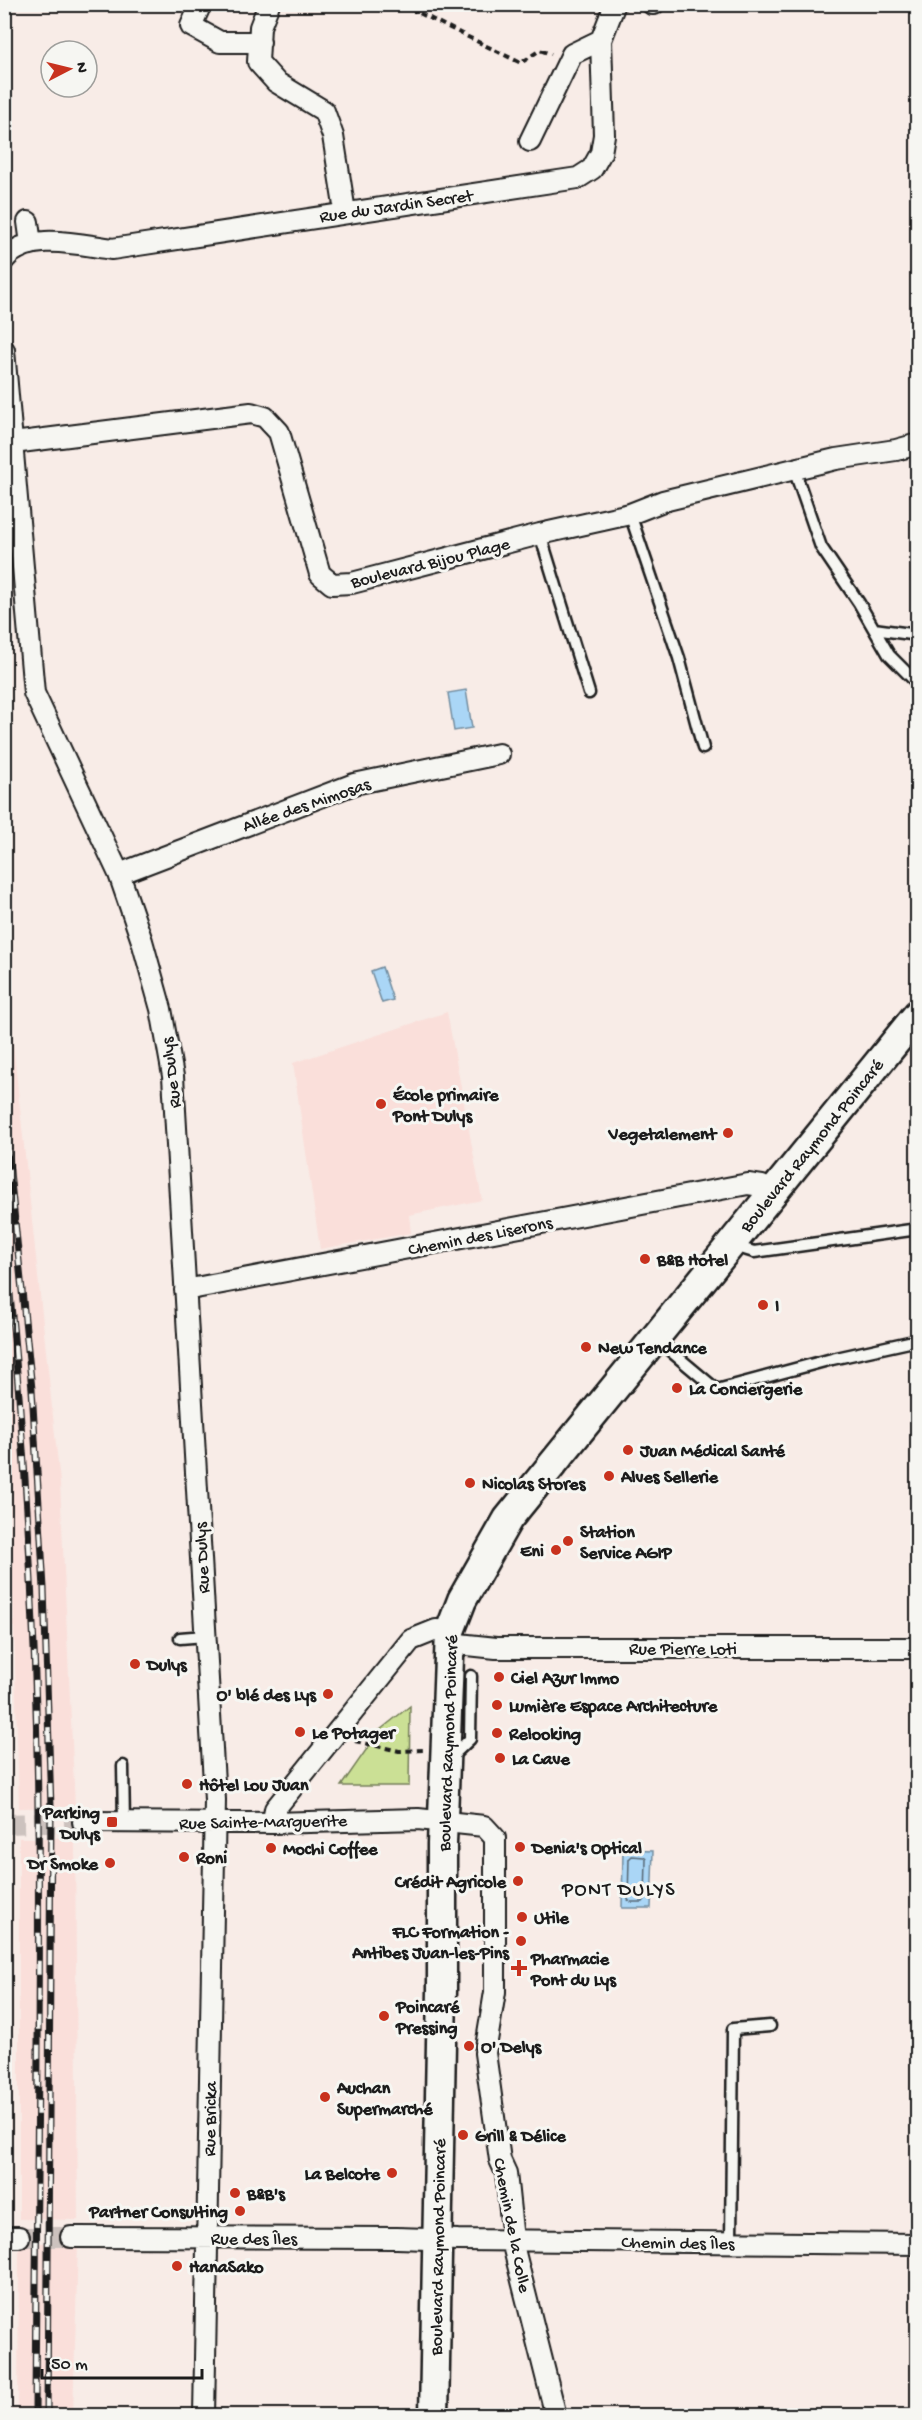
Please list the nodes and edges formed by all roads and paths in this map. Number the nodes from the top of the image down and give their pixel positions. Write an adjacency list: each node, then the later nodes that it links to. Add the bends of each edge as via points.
1 (201, 4): 6 (street, via 191,26 220,42)
2 (269, 4): 6 (street, via 260,27)
3 (401, 4): 7 (path, via 521,63 540,50)
4 (615, 4): 5 (street, Rue du Jardin Secret)
5 (601, 40): 7 (street, via 572,54); 9 (street, Rue du Jardin Secret, via 604,135 601,153 592,169 578,178)
6 (260, 42): 9 (street, via 258,62 276,82 324,111 333,136)
7 (568, 62): 8 (street)
8 (530, 141)
9 (345, 212): 11 (street, Rue du Jardin Secret, via 112,249)
10 (28, 222): 11 (street)
11 (31, 244): 12 (street, via 20,248)
12 (8, 269): 13 (path)
13 (4, 287)
14 (4, 350): 15 (street, Rue Dulys)
15 (13, 443): 19 (street, Boulevard Bijou Plage, via 251,413 265,417 279,432 320,574 332,584 352,584); 26 (street, Rue Dulys, via 34,693)
16 (918, 444): 17 (street, Boulevard Bijou Plage)
17 (794, 469): 18 (street, Boulevard Bijou Plage, via 663,501); 20 (lane, via 821,547)
18 (630, 514): 19 (street, Boulevard Bijou Plage); 24 (lane, via 675,648)
19 (540, 534): 23 (lane)
20 (874, 629): 21 (lane); 22 (lane, via 889,656)
21 (918, 635)
22 (918, 684)
23 (589, 693)
24 (703, 748)
25 (499, 754): 26 (street, Allée des Mimosas, via 354,784)
26 (119, 874): 31 (street, Rue Dulys, via 161,1009 173,1076)
27 (918, 1014): 28 (main road, Boulevard Raymond Poincaré)
28 (772, 1192): 30 (main road, Boulevard Raymond Poincaré); 31 (street, Chemin des Liserons, via 748,1184)
29 (918, 1229): 30 (lane, via 754,1252)
30 (730, 1245): 32 (main road, Boulevard Raymond Poincaré)
31 (185, 1290): 34 (street, Rue Dulys)
32 (655, 1338): 33 (lane, via 717,1390); 35 (main road, Boulevard Raymond Poincaré, via 508,1520 462,1600)
33 (918, 1340)
34 (205, 1636): 36 (lane); 45 (street, Rue Dulys)
35 (450, 1637): 37 (street, Rue Pierre Loti, via 496,1648); 40 (main road, Boulevard Raymond Poincaré); 46 (street, Rue Pierre Loti, via 436,1630 411,1640 275,1809)
36 (180, 1638)
37 (918, 1648)
38 (471, 1676): 40 (lane, via 470,1739)
39 (353, 1734): 40 (path, via 356,1742 369,1746)
40 (436, 1756): 42 (main road, Boulevard Raymond Poincaré)
41 (123, 1766): 44 (lane)
42 (444, 1820): 46 (street, Rue Sainte-Marguerite); 50 (main road, Boulevard Raymond Poincaré); 51 (street, Chemin de la Colle, via 484,1826 495,1838 495,1992 485,2053)
43 (83, 1822): 44 (street, Rue Sainte-Marguerite)
44 (124, 1822): 45 (street, Rue Sainte-Marguerite)
45 (215, 1822): 46 (street, Rue Sainte-Marguerite); 49 (street, Rue Bricka)
46 (273, 1822)
47 (770, 2026): 52 (lane, via 733,2029)
48 (70, 2237): 49 (street, Rue des Îles)
49 (207, 2238): 50 (street, Rue des Îles); 54 (street, Rue Bricka)
50 (438, 2239): 51 (street, Chemin des Îles); 55 (main road, Boulevard Raymond Poincaré)
51 (513, 2240): 52 (street, Chemin des Îles); 56 (street, Chemin de la Colle)
52 (731, 2243): 53 (street, Chemin des Îles)
53 (918, 2244)
54 (204, 2415)
55 (434, 2415)
56 (556, 2415)

